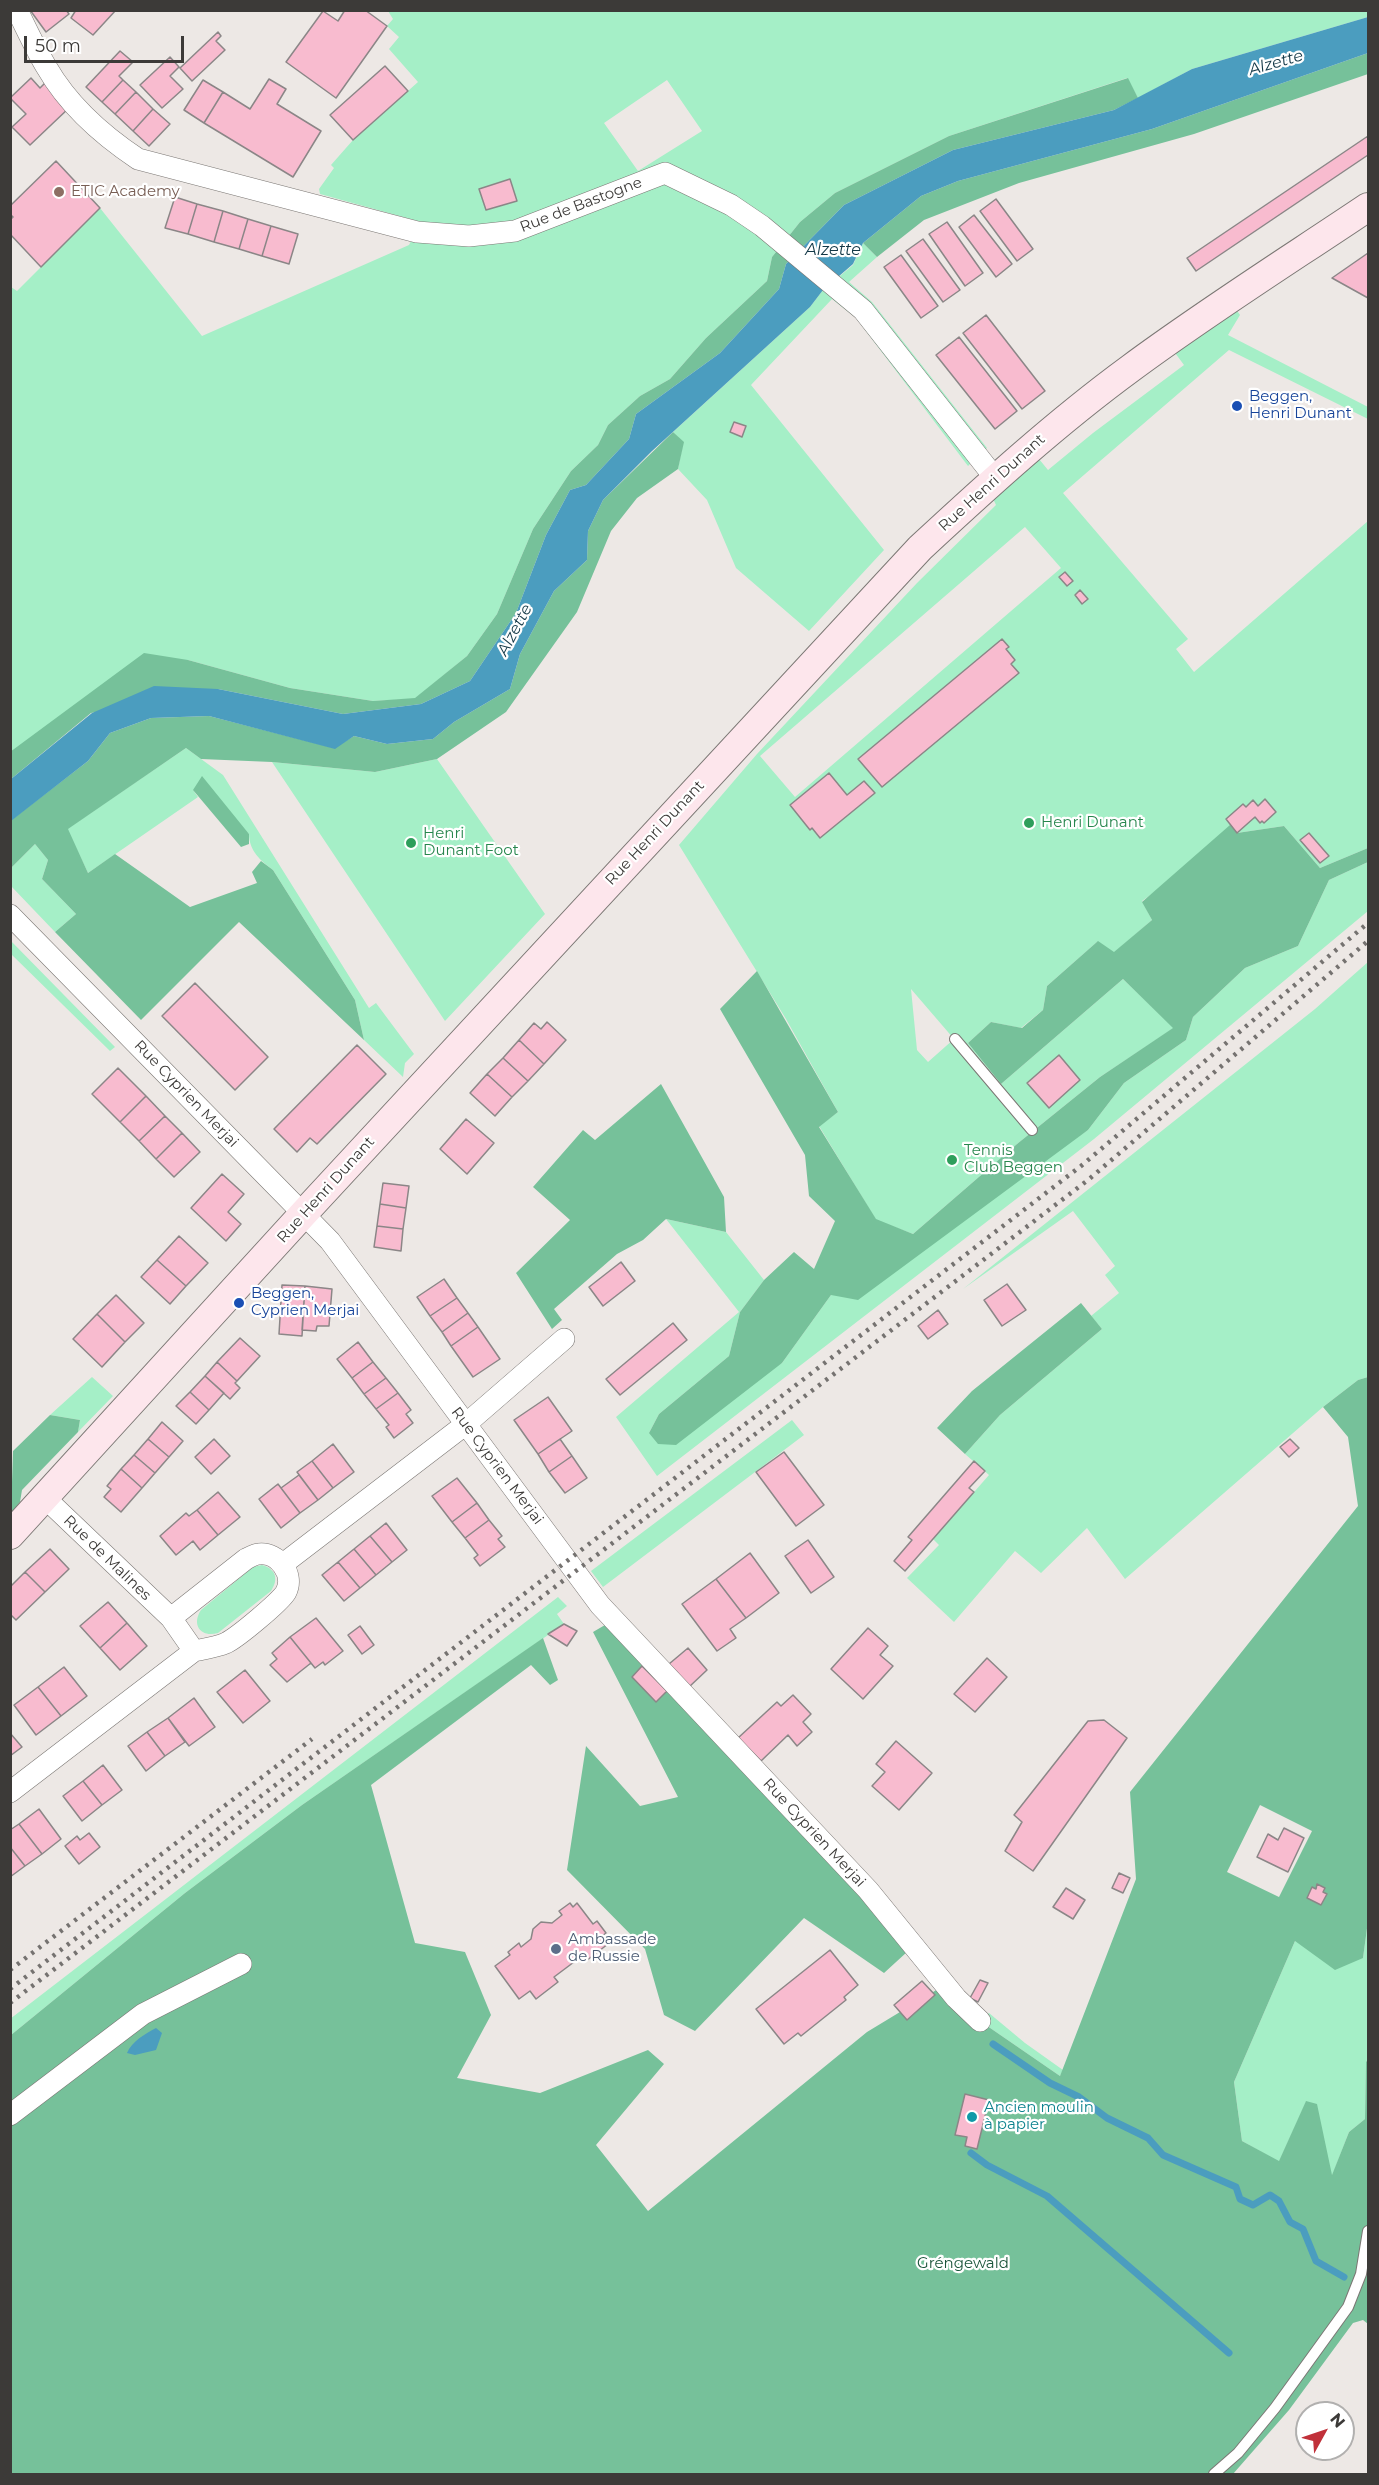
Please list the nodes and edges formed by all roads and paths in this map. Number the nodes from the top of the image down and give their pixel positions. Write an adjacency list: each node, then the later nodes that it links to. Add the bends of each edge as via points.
1 (17, 10): 3 (street, Rue de Bastogne, via 48,70 84,117 138,159 417,232 470,236 515,231 665,173 730,205 762,226 863,310)
2 (1368, 207): 3 (main road, Rue Henri Dunant, via 1129,369)
3 (995, 478): 7 (main road, Rue Henri Dunant, via 912,556)
4 (10, 915): 7 (street, Rue Cyprien Merjai)
5 (955, 1039): 6 (lane)
6 (1032, 1130)
7 (304, 1214): 9 (street, Rue Cyprien Merjai, via 330,1241); 10 (main road, Rue Henri Dunant)
8 (564, 1339): 9 (street)
9 (466, 1424): 12 (street); 17 (street, Rue Cyprien Merjai, via 600,1605 868,1890 956,1998)
10 (44, 1497): 11 (main road, Rue Henri Dunant); 13 (street, Rue de Malines)
11 (10, 1535)
12 (283, 1564): 13 (street, via 272,1556 258,1554 246,1559); 14 (street, via 288,1576 287,1590 280,1601 226,1643)
13 (171, 1618): 14 (street, Rue de Malines)
14 (195, 1651): 15 (street)
15 (10, 1792)
16 (241, 1964): 18 (street, via 143,2014)
17 (980, 2021)
18 (10, 2115)
19 (1368, 2230): 20 (lane, via 1361,2274 1348,2307 1275,2408)
20 (1214, 2475)

